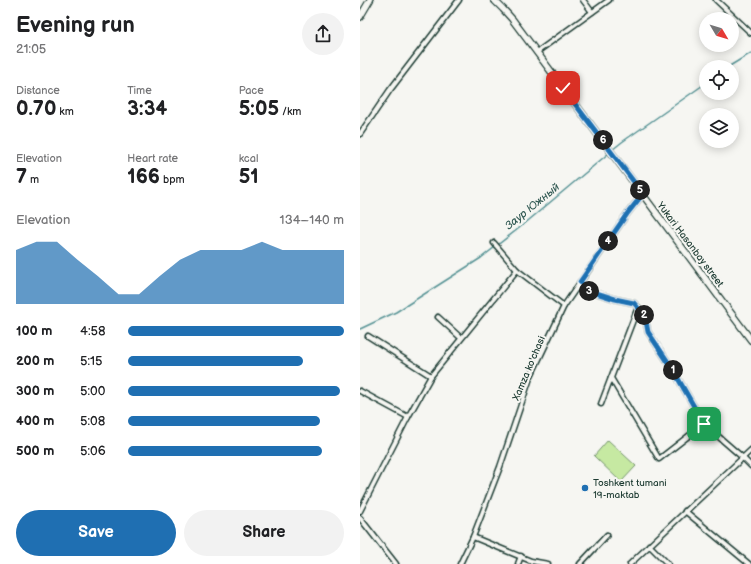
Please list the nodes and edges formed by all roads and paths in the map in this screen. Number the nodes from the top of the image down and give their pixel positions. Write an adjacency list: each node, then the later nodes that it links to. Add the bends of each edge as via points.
1 (370, 0): 8 (street)
2 (459, 0): 11 (street, via 390,90)
3 (494, 0): 10 (street, via 509,15)
4 (583, 0): 7 (street)
5 (609, 0): 7 (street)
6 (716, 0): 9 (street)
7 (592, 12): 10 (street)
8 (360, 17)
9 (751, 33)
10 (537, 52): 12 (street, Yukari Hasanbay street)
11 (360, 134)
12 (643, 194): 15 (street, Xamza ko'chasi); 21 (street, Yukari Hasanbay street)
13 (494, 243): 14 (street)
14 (517, 270): 16 (street); 20 (street)
15 (580, 282): 16 (street, Xamza ko'chasi); 17 (street, via 590,291 634,303)
16 (564, 306): 35 (street, Xamza ko'chasi, via 530,378)
17 (638, 307): 23 (street); 27 (street, via 645,316 648,332)
18 (438, 317): 20 (street)
19 (368, 336): 22 (street)
20 (461, 338): 22 (street)
21 (751, 340)
22 (431, 376): 26 (street)
23 (611, 378): 25 (street); 27 (street, via 659,459)
24 (360, 391): 26 (street)
25 (601, 404)
26 (408, 417): 31 (street)
27 (704, 424): 29 (street)
28 (751, 450): 29 (street)
29 (742, 457): 30 (street); 32 (street)
30 (751, 466)
31 (360, 511)
32 (685, 511): 36 (street); 45 (street)
33 (360, 518): 38 (street)
34 (607, 535): 42 (street)
35 (473, 537): 37 (street); 39 (street, Xamza ko'chasi)
36 (649, 545): 43 (street); 44 (street)
37 (521, 556): 40 (street); 41 (street)
38 (396, 564)
39 (460, 564)
40 (518, 564)
41 (548, 564)
42 (580, 564)
43 (630, 564)
44 (668, 564)
45 (749, 564)

